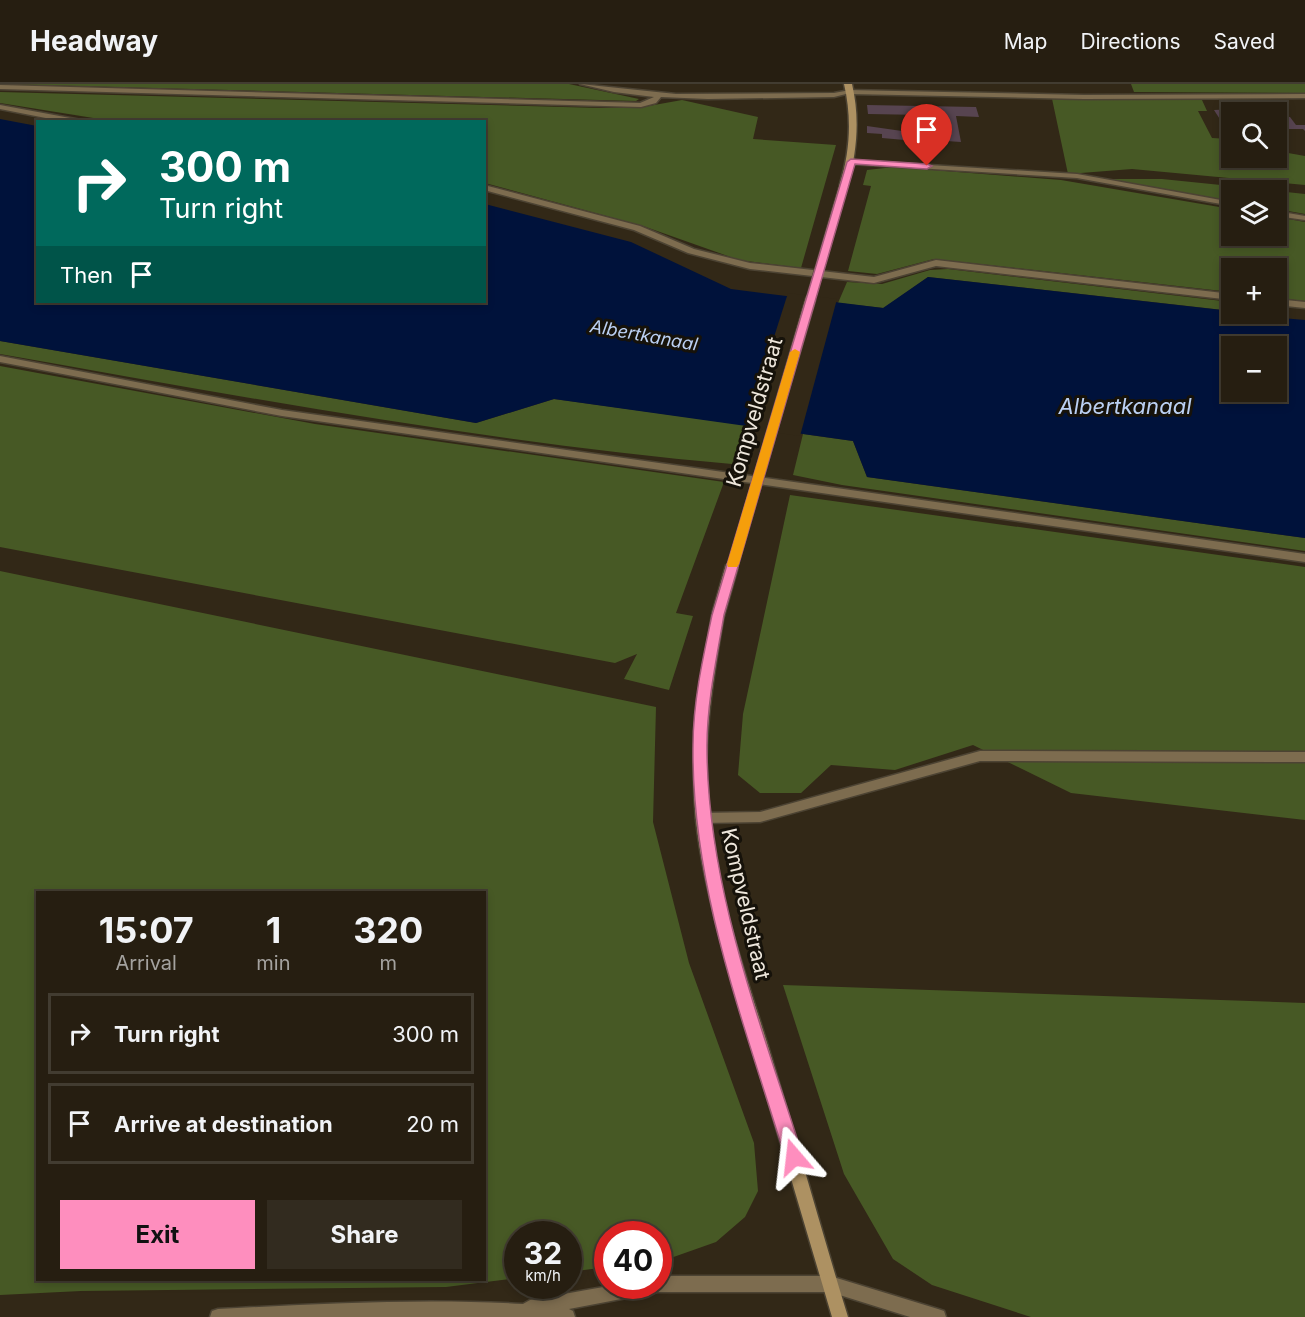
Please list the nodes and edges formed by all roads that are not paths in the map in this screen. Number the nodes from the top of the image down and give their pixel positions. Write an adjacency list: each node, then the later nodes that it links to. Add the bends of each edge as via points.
1 (584, 84): 4 (street)
2 (0, 87): 4 (street, via 641,105)
3 (849, 88): 4 (street, via 834,95); 5 (street, via 1084,97); 8 (street, Kompveldstraat)
4 (660, 95)
5 (1305, 96)
6 (0, 107): 7 (street)
7 (70, 120)
8 (851, 162): 10 (street, via 1077,176); 19 (street, Kompveldstraat, bridge, via 718,615 700,744)
9 (486, 188): 13 (street, via 637,228 692,251 750,266 874,280 936,263)
10 (1221, 202)
11 (1287, 215): 12 (street)
12 (1305, 218)
13 (1221, 296)
14 (1287, 303): 15 (street)
15 (1305, 305)
16 (0, 358): 17 (street, via 282,413)
17 (1305, 558)
18 (1305, 757): 19 (street, via 980,756 760,817)
19 (702, 818): 21 (street, Kompveldstraat, via 729,949)
20 (672, 1284): 21 (street)
21 (830, 1284): 26 (street, Kompveldstraat); 27 (street)
22 (594, 1296): 23 (street)
23 (518, 1310): 24 (street); 25 (street)
24 (218, 1317)
25 (567, 1317)
26 (840, 1317)
27 (938, 1317)

